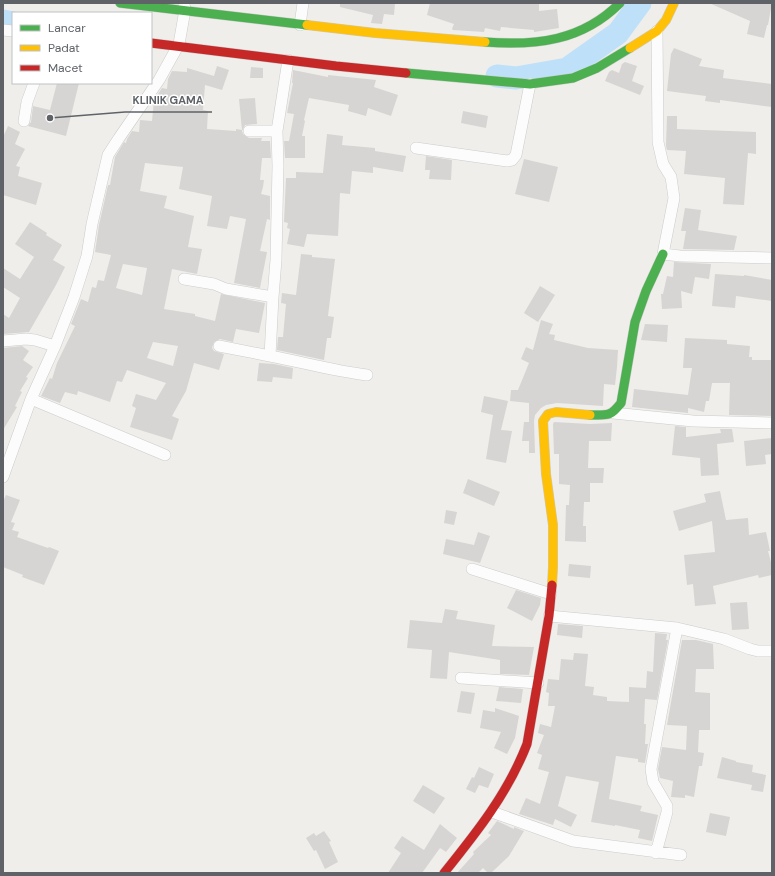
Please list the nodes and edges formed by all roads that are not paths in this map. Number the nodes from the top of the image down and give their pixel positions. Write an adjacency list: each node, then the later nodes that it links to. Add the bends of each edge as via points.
1 (120, 3): 5 (street)
2 (304, 3): 6 (street)
3 (620, 3): 6 (street, via 604,17 574,34 531,44 466,41)
4 (674, 3): 7 (street, via 666,20)
5 (184, 10): 6 (street); 9 (street)
6 (300, 25)
7 (656, 31): 12 (street, via 603,65 573,78); 17 (street, via 658,142 663,164 671,177 674,198)
8 (152, 43): 9 (street)
9 (178, 45): 10 (street); 22 (street, via 159,80 108,155 87,256)
10 (288, 60): 12 (street); 15 (street)
11 (34, 84): 13 (street)
12 (530, 84): 16 (street, via 516,155 512,160)
13 (24, 121)
14 (249, 131): 15 (street)
15 (277, 132): 20 (street, via 276,260)
16 (416, 148)
17 (663, 254): 18 (street); 27 (street, via 646,291 636,322 621,404)
18 (772, 258)
19 (184, 279): 20 (street)
20 (273, 297): 24 (street)
21 (3, 341): 22 (street, via 31,339)
22 (55, 346): 26 (street)
23 (218, 346): 24 (street)
24 (270, 356): 25 (street)
25 (367, 375)
26 (31, 399): 29 (street); 30 (street)
27 (613, 413): 28 (street, via 693,421); 32 (street, via 590,415 556,412 548,414 542,421 553,525)
28 (772, 423)
29 (165, 455)
30 (3, 477)
31 (472, 569): 32 (street)
32 (551, 594): 33 (street)
33 (549, 616): 34 (street); 37 (street)
34 (677, 628): 35 (street, via 724,639 758,651); 39 (street, via 651,769 653,782 667,806)
35 (772, 651)
36 (461, 678): 37 (street)
37 (538, 684): 38 (street, via 527,744 521,762)
38 (492, 812): 39 (street, via 573,841); 41 (street)
39 (656, 853): 40 (street)
40 (681, 855)
41 (444, 873)

